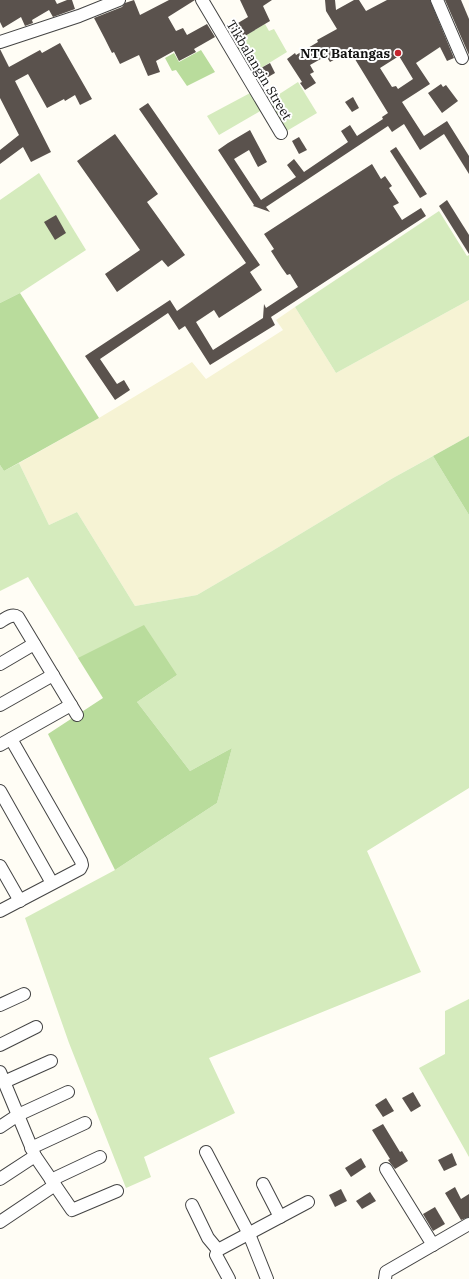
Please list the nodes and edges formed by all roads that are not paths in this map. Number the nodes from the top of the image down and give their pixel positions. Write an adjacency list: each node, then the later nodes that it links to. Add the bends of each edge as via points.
1 (119, 0): 4 (street)
2 (202, 0): 6 (street, Tikbalangin Street)
3 (437, 0): 5 (street)
4 (0, 42)
5 (462, 58)
6 (281, 133)
7 (0, 622): 8 (street, via 15,615)
8 (34, 644): 9 (street); 10 (street)
9 (0, 664)
10 (53, 675): 11 (street); 12 (street, via 74,710)
11 (0, 705)
12 (11, 739): 13 (street); 16 (street, via 81,861 80,869)
13 (0, 745)
14 (0, 791): 16 (street)
15 (0, 868): 17 (street)
16 (52, 883): 17 (street)
17 (20, 901): 18 (street)
18 (0, 911)
19 (24, 994): 20 (street)
20 (0, 1005)
21 (36, 1027): 22 (street)
22 (0, 1045)
23 (51, 1061): 24 (street)
24 (2, 1077): 26 (street)
25 (68, 1092): 26 (street)
26 (18, 1115): 28 (street); 29 (street)
27 (85, 1123): 29 (street)
28 (0, 1127)
29 (33, 1152): 33 (street); 34 (street)
30 (206, 1152): 42 (street)
31 (100, 1157): 34 (street)
32 (386, 1169): 43 (street)
33 (0, 1179)
34 (53, 1182): 36 (street, via 72,1210); 40 (street)
35 (263, 1184): 39 (street)
36 (117, 1191)
37 (308, 1202): 39 (street)
38 (192, 1205): 44 (street, via 208,1238)
39 (280, 1217): 42 (street)
40 (0, 1222)
41 (469, 1224): 43 (street)
42 (249, 1234): 44 (street); 46 (street)
43 (433, 1245): 47 (street, via 386,1272)
44 (218, 1250): 45 (street, via 216,1255)
45 (229, 1279)
46 (267, 1279)
47 (385, 1279)

